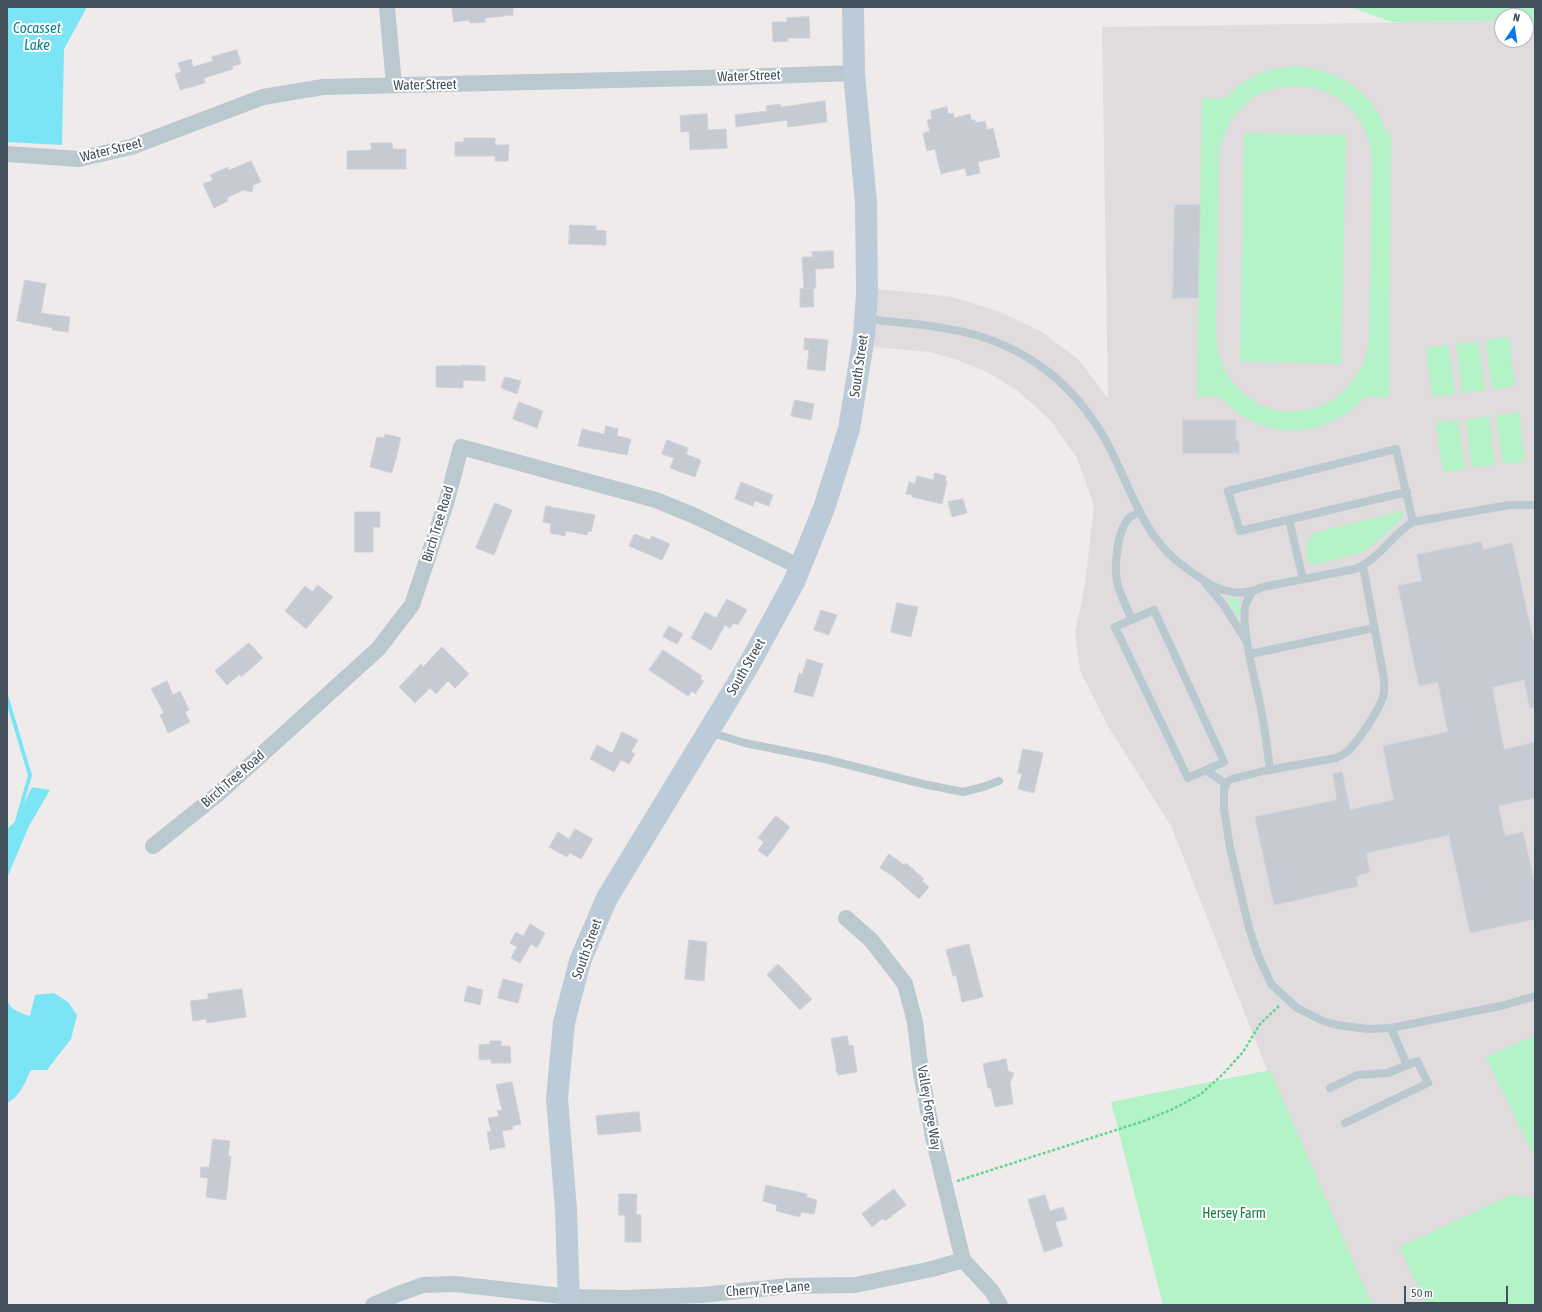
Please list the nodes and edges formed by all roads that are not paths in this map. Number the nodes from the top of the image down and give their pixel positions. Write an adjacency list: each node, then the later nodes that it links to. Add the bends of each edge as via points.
1 (387, 7): 4 (street)
2 (853, 7): 3 (main road, South Street)
3 (854, 72): 4 (street, Water Street); 6 (main road, South Street, via 866,203)
4 (394, 85): 5 (street, Water Street, via 323,87 263,97 131,147 79,159)
5 (7, 154)
6 (866, 318): 9 (lane, via 962,331 1010,347 1031,359 1061,383 1083,407 1114,457); 13 (main road, South Street, via 849,429 824,508)
7 (1407, 492): 10 (lane); 10 (lane, via 1396,449 1228,491 1240,531); 11 (lane)
8 (1535, 505): 11 (lane, via 1509,505)
9 (1140, 512): 14 (lane, via 1168,552); 17 (lane, via 1129,518 1125,525 1116,562 1117,582)
10 (1289, 520): 15 (lane)
11 (1414, 522): 12 (lane)
12 (1363, 566): 15 (lane); 18 (lane)
13 (800, 567): 21 (main road, South Street, via 750,661); 26 (street, Birch Tree Road, via 656,500 461,447 447,500 412,605 378,649 218,794)
14 (1199, 577): 16 (lane, via 1222,590 1242,593); 19 (lane, via 1223,604)
15 (1303, 579): 16 (lane)
16 (1253, 591): 19 (lane, via 1245,607)
17 (1132, 620): 22 (lane, via 1115,627 1188,778); 22 (lane, via 1154,610 1224,762)
18 (1374, 628): 20 (lane); 23 (lane, via 1384,679 1384,693 1350,749 1336,758)
19 (1249, 645): 20 (lane)
20 (1250, 654): 23 (lane)
21 (708, 732): 24 (lane, via 963,792); 34 (main road, South Street, via 607,898 580,961 564,1024 557,1098 566,1210)
22 (1206, 770): 25 (lane)
23 (1270, 770): 25 (lane, via 1232,779)
24 (999, 781)
25 (1226, 784): 29 (lane, via 1223,795 1227,834 1247,922 1268,978 1286,999 1310,1015 1330,1023 1351,1027)
26 (153, 846)
27 (846, 918): 33 (street, Valley Forge Way, via 871,940 905,984 915,1022 933,1137)
28 (1535, 996): 29 (lane, via 1505,1005)
29 (1391, 1028): 30 (lane)
30 (1407, 1065): 31 (lane, via 1388,1073 1357,1075); 32 (lane, via 1417,1061 1428,1083)
31 (1330, 1088)
32 (1345, 1123)
33 (963, 1260): 34 (street, Cherry Tree Lane, via 932,1270 855,1285 789,1286 695,1295); 36 (street, Valley Forge Way, via 991,1290)
34 (569, 1301): 35 (street, Cherry Tree Lane, via 455,1284 423,1285)
35 (373, 1305)
36 (1000, 1305)

